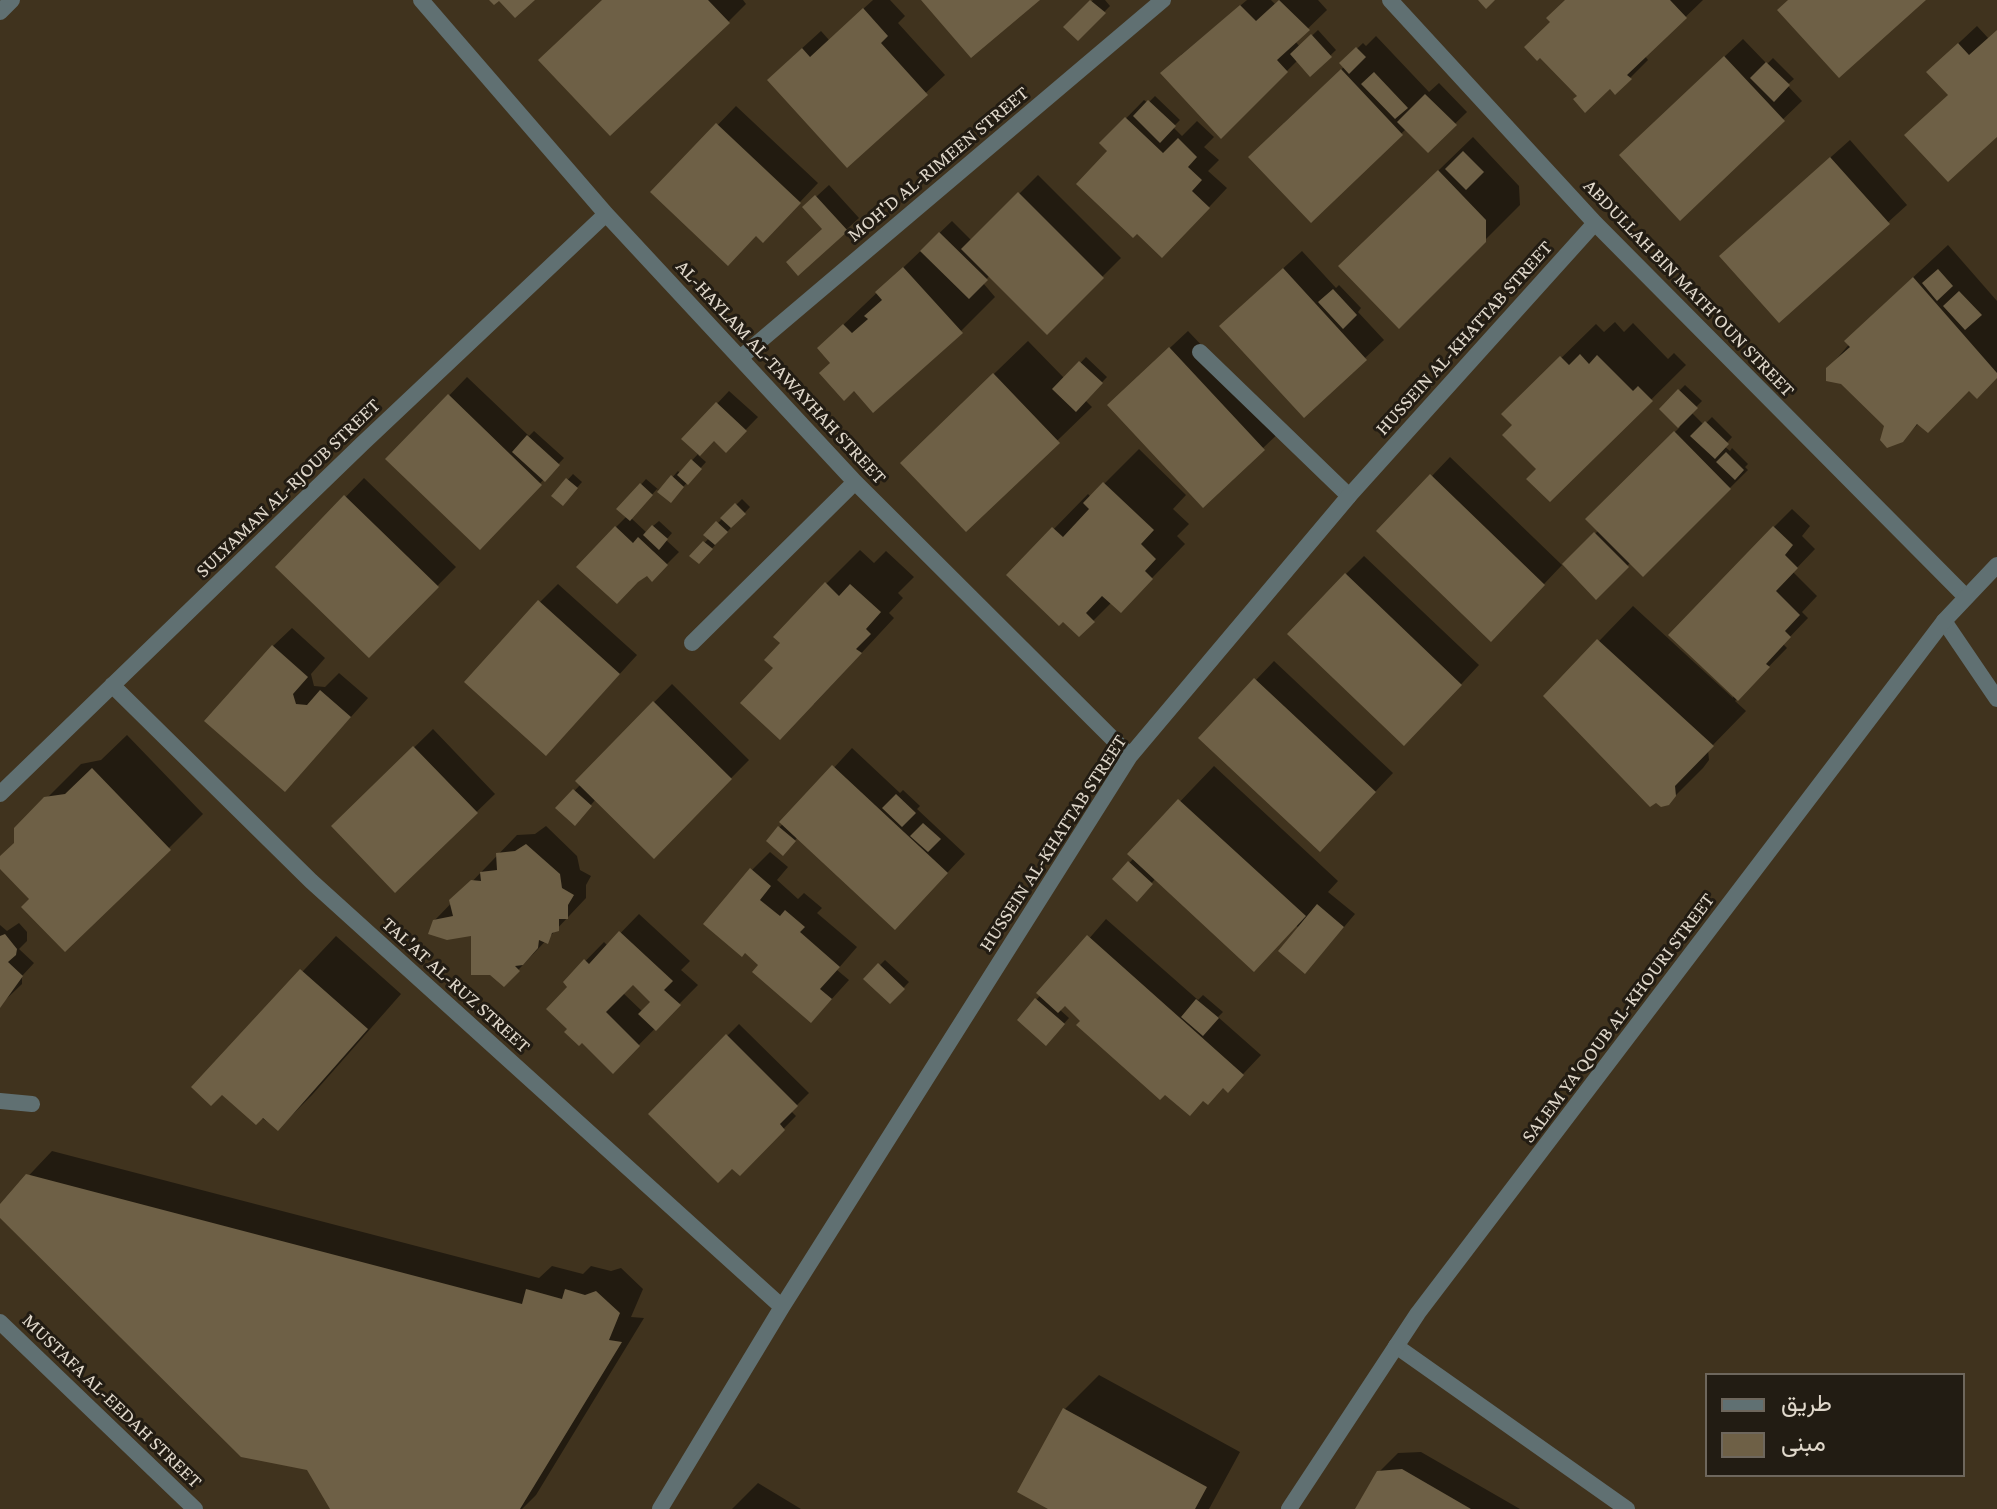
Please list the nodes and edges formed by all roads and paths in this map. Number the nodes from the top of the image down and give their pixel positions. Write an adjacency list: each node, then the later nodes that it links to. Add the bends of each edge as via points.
1 (12, 0): 5 (street)
2 (421, 0): 6 (street, AL-HAYLAM AL-TAWAYHAH STREET)
3 (1163, 0): 9 (street, MOH'D AL-RIMEEN STREET)
4 (1390, 0): 7 (street, ABDULLAH BIN MATH'OUN STREET)
5 (0, 12)
6 (606, 214): 9 (street, AL-HAYLAM AL-TAWAYHAH STREET); 16 (street, SULYAMAN AL-RJOUB STREET)
7 (1595, 223): 11 (street, HUSSEIN AL-KHATTAB STREET); 13 (street, ABDULLAH BIN MATH'OUN STREET)
8 (1200, 352): 11 (street)
9 (740, 358): 10 (street, AL-HAYLAM AL-TAWAYHAH STREET)
10 (855, 482): 15 (street); 18 (street, AL-HAYLAM AL-TAWAYHAH STREET)
11 (1349, 496): 18 (street, HUSSEIN AL-KHATTAB STREET)
12 (1997, 565): 13 (street, SALEM YA'QOUB AL-KHOURI STREET)
13 (1966, 597): 14 (street, SALEM YA'QOUB AL-KHOURI STREET)
14 (1944, 621): 17 (street); 24 (street, SALEM YA'QOUB AL-KHOURI STREET)
15 (692, 643)
16 (112, 685): 19 (street, SULYAMAN AL-RJOUB STREET); 22 (street, TAL'AT AL-RUZ STREET, via 311,881)
17 (1997, 699)
18 (1130, 756): 22 (street, HUSSEIN AL-KHATTAB STREET)
19 (0, 794)
20 (0, 1101): 21 (street)
21 (32, 1104)
22 (782, 1307): 26 (street, HUSSEIN AL-KHATTAB STREET)
23 (0, 1322): 25 (street, MUSTAFA AL-EEDAH STREET)
24 (1396, 1346): 27 (street, SALEM YA'QOUB AL-KHOURI STREET); 28 (street)
25 (195, 1509)
26 (660, 1509)
27 (1289, 1509)
28 (1627, 1509)

